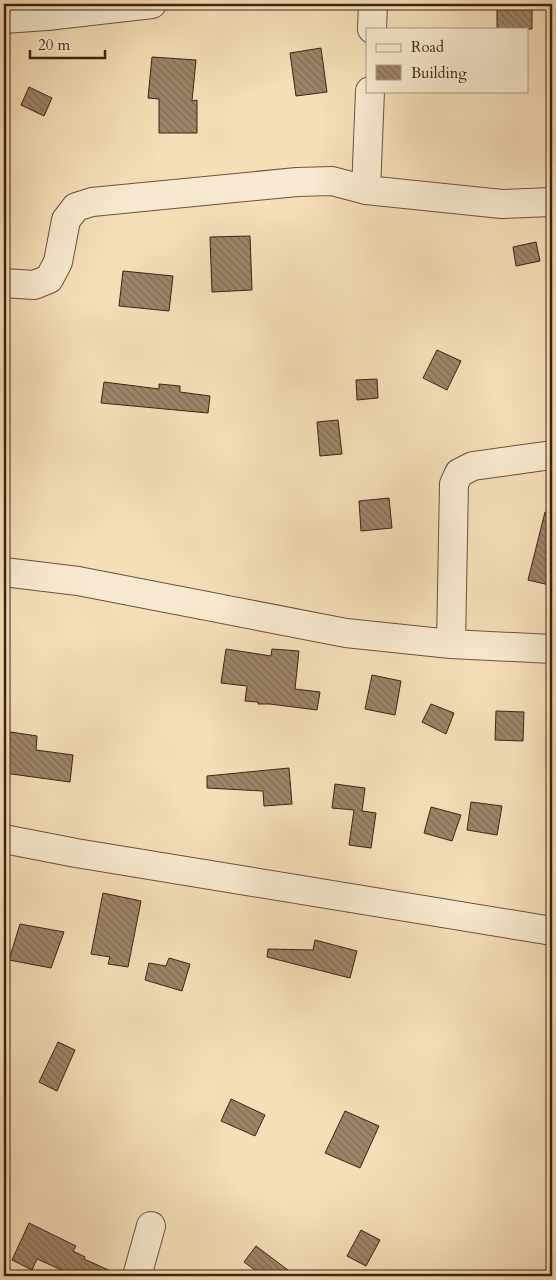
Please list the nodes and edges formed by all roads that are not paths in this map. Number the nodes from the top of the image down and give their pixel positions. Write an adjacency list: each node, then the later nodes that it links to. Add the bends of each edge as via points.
1 (152, 4): 3 (street)
2 (373, 4): 4 (street)
3 (4, 19)
4 (372, 28)
5 (370, 92): 6 (street)
6 (366, 190): 7 (street, via 502,204); 8 (street, via 332,181 297,182 92,202 76,208 66,220 58,262 49,279 34,285)
7 (552, 202)
8 (4, 283)
9 (552, 455): 11 (street, via 473,466 459,473 454,484)
10 (4, 572): 11 (street, via 78,581 346,633)
11 (451, 644): 12 (street)
12 (552, 649)
13 (4, 839): 14 (street)
14 (552, 931)
15 (152, 1226): 16 (street)
16 (137, 1276)

